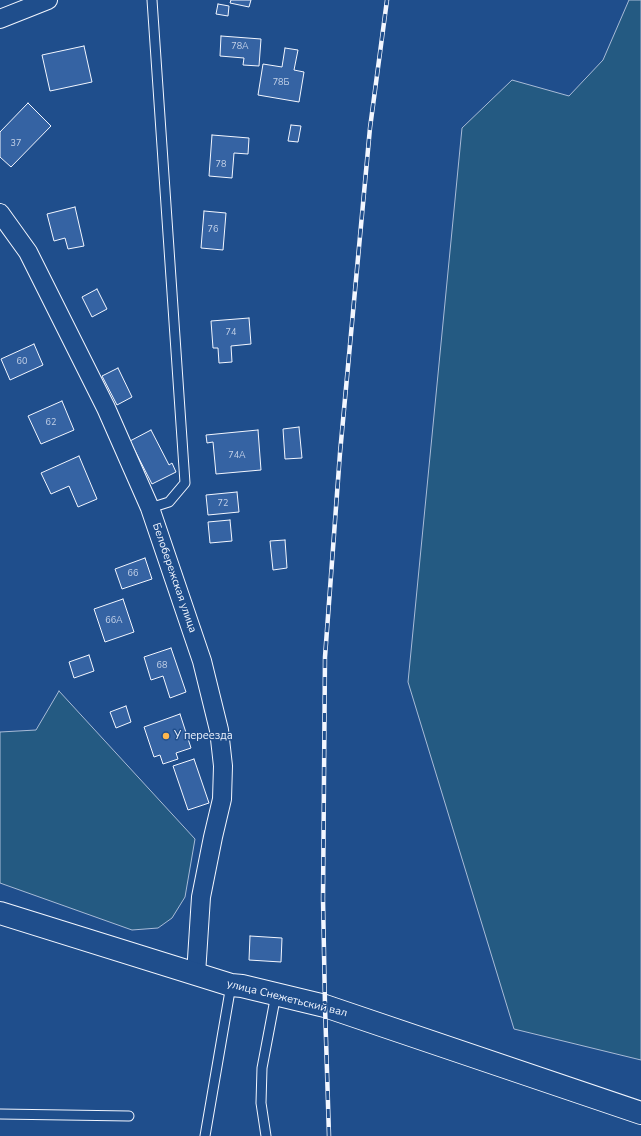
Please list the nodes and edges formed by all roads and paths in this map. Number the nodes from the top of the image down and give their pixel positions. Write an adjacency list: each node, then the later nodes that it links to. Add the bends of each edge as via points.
1 (48, 0): 3 (street)
2 (152, 0): 5 (lane, via 185,483 169,502)
3 (0, 20)
4 (0, 213): 5 (street, Белобережская улица, via 28,252 106,408)
5 (150, 508): 7 (street, Белобережская улица, via 202,661 219,730 223,766 222,799 201,896)
6 (0, 913): 7 (main road, улица Снежетьский вал)
7 (196, 974): 8 (main road, улица Снежетьский вал)
8 (231, 985): 9 (main road, улица Снежетьский вал); 13 (lane)
9 (276, 994): 10 (main road, улица Снежетьский вал, via 324,1006); 14 (lane, via 262,1068 261,1103)
10 (641, 1113)
11 (0, 1114): 12 (lane)
12 (129, 1116)
13 (205, 1136)
14 (266, 1136)

